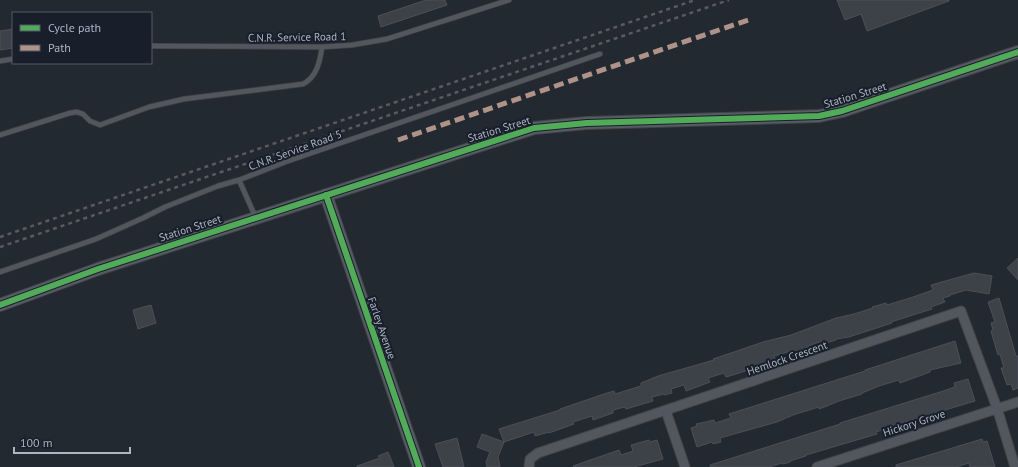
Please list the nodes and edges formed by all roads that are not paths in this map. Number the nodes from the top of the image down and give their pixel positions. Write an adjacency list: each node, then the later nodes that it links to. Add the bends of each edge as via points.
1 (508, 0): 3 (lane, C.N.R. Service Road 1, via 387,39)
2 (152, 46): 3 (lane, C.N.R. Service Road 1)
3 (322, 47): 8 (lane, via 314,75 303,84 184,99 148,107 100,125 90,121 83,114 70,113)
4 (1018, 52): 10 (street, Station Street, via 842,111 819,116 534,128)
5 (600, 54): 9 (lane, C.N.R. Service Road 5)
6 (12, 59): 7 (lane)
7 (0, 62)
8 (0, 135)
9 (239, 180): 11 (lane); 12 (lane, C.N.R. Service Road 5, via 166,207 96,238)
10 (326, 195): 11 (street, Station Street); 17 (street, Farley Avenue)
11 (256, 218): 13 (street, Station Street, via 98,269)
12 (0, 272)
13 (0, 305)
14 (1018, 402): 15 (street, Hickory Grove)
15 (997, 408): 16 (street, Hemlock Crescent, via 961,311); 20 (street, Hickory Grove); 21 (street)
16 (666, 411): 18 (street, Hemlock Crescent, via 538,453 530,459); 19 (street)
17 (419, 467)
18 (529, 467)
19 (685, 467)
20 (817, 467)
21 (1015, 467)

